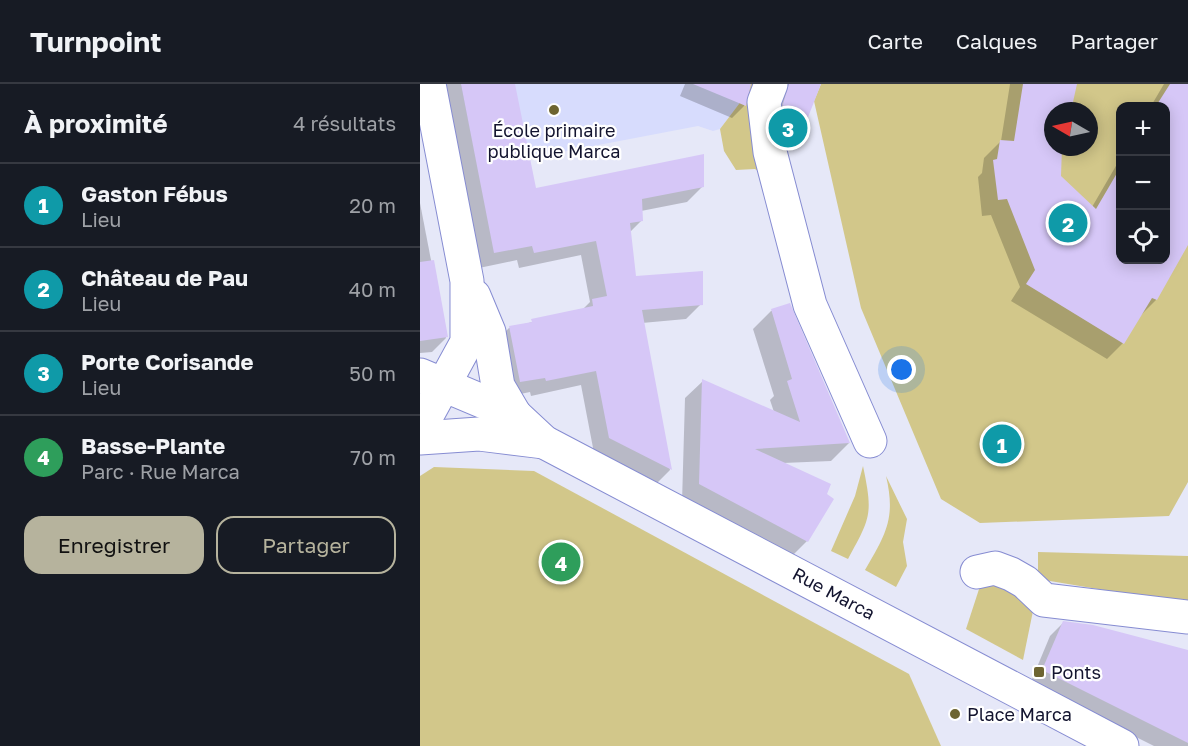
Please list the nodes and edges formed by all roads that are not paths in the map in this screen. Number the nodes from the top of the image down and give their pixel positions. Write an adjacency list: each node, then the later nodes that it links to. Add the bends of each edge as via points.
1 (429, 84): 3 (street)
2 (771, 84): 8 (street, via 764,102 770,152 810,305)
3 (467, 281): 4 (street, via 467,342); 5 (street, via 489,332 498,386)
4 (431, 381): 5 (street, Rue Marca); 6 (street)
5 (515, 415): 9 (street, Rue Marca)
6 (420, 428)
7 (420, 438): 9 (street, Rue Marca, via 479,434)
8 (870, 441)
9 (544, 442): 12 (street, Rue Marca)
10 (977, 572): 11 (street, via 995,568 1011,574 1044,600)
11 (1188, 617)
12 (1122, 746)

